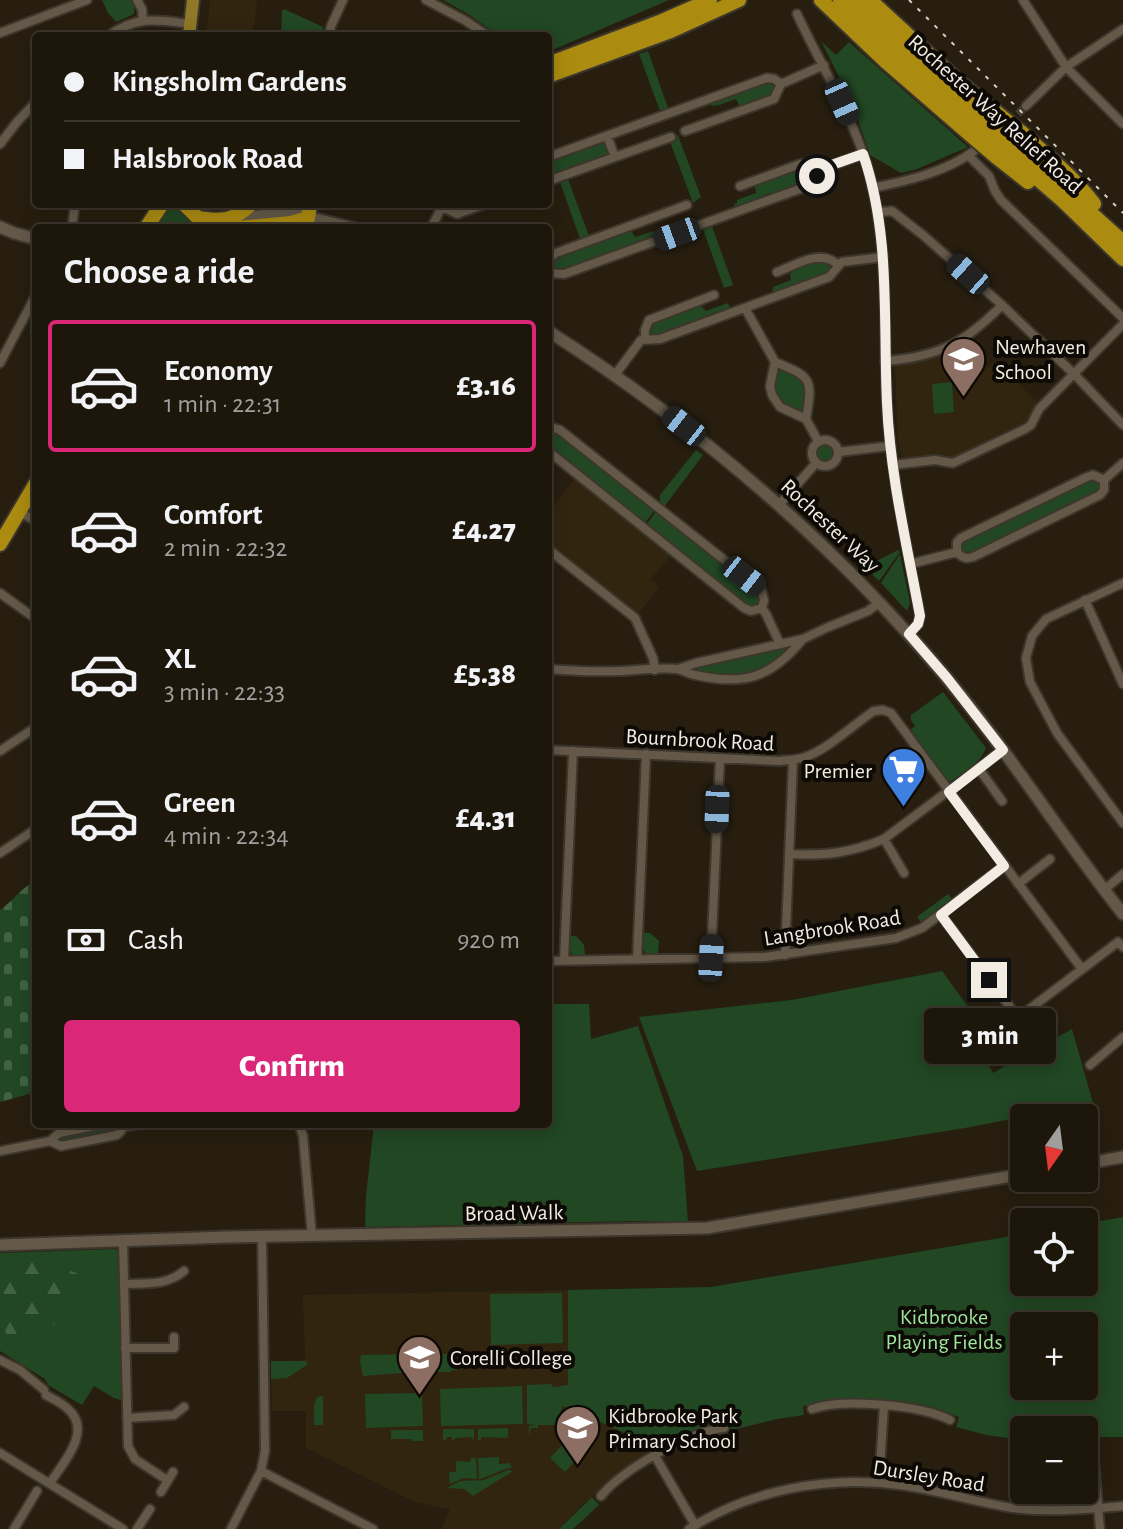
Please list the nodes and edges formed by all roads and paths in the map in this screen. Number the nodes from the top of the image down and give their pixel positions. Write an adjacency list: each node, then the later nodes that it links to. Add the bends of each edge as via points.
1 (87, 0): 19 (street)
2 (137, 0): 13 (street)
3 (193, 0): 15 (main road)
4 (343, 0): 17 (street)
5 (426, 0): 18 (street)
6 (710, 0): 20 (highway)
7 (739, 0): 23 (highway)
8 (821, 0): 29 (highway, via 905,79)
9 (840, 0): 11 (highway, Rochester Way Relief Road)
10 (1023, 0): 22 (street)
11 (861, 6): 29 (highway, Rochester Way Relief Road, via 921,77); 29 (highway, via 959,82)
12 (797, 14): 21 (street)
13 (143, 20): 15 (street); 16 (street)
14 (1123, 29): 22 (street)
15 (190, 30)
16 (113, 32)
17 (330, 32)
18 (482, 32)
19 (0, 33)
20 (552, 62)
21 (824, 65): 24 (street); 34 (street)
22 (1066, 67): 26 (street); 27 (street)
23 (552, 75)
24 (781, 84): 28 (street, via 774,99); 30 (street, via 767,78)
25 (32, 106): 32 (street)
26 (1026, 106)
27 (1123, 124)
28 (685, 131)
29 (990, 131): 33 (highway, bridge); 33 (highway, bridge); 40 (street, via 912,179); 64 (street, via 989,176 1001,200)
30 (607, 136): 35 (street); 36 (street)
31 (671, 137): 36 (street)
32 (0, 144)
33 (1008, 145): 53 (highway); 53 (highway, via 1087,195)
34 (863, 154): 37 (street); 40 (street)
35 (552, 156)
36 (615, 157): 38 (street)
37 (819, 172): 39 (street, via 805,163); 59 (street, via 808,186 564,274)
38 (552, 180)
39 (740, 186)
40 (872, 188): 45 (street)
41 (687, 205): 54 (street)
42 (448, 208): 43 (street, via 457,214)
43 (474, 208)
44 (309, 211): 47 (street); 49 (highway); 50 (street)
45 (878, 212): 55 (street); 62 (street, via 899,215)
46 (200, 223): 47 (highway)
47 (237, 223): 48 (highway)
48 (262, 224)
49 (290, 224)
50 (343, 224)
51 (0, 227): 52 (street)
52 (32, 238)
53 (1113, 238): 56 (highway)
54 (552, 256)
55 (883, 257): 57 (street); 67 (street)
56 (1123, 259)
57 (838, 265): 58 (street, via 820,257); 63 (street, via 829,277)
58 (777, 272)
59 (552, 273)
60 (714, 295): 66 (street, via 649,320)
61 (32, 303): 69 (street)
62 (1002, 305): 67 (street, via 953,345); 70 (street)
63 (745, 308): 66 (street, via 660,339); 68 (street)
64 (1123, 321): 70 (street)
65 (552, 334): 71 (street, Rochester Way)
66 (645, 339): 71 (street)
67 (885, 361): 76 (street)
68 (775, 362): 72 (street, via 772,395 780,407); 72 (street, via 801,373 810,388)
69 (0, 363)
70 (1074, 374): 73 (street); 81 (street, via 1025,429 953,463)
71 (615, 375): 84 (street, Rochester Way)
72 (806, 419): 75 (street)
73 (1123, 425)
74 (552, 427): 95 (street, via 761,589)
75 (818, 441): 77 (street, via 831,441); 79 (street, via 811,452)
76 (890, 446): 77 (street); 81 (street)
77 (838, 452): 79 (street, via 829,466)
78 (552, 454): 95 (street, via 744,608)
79 (816, 463): 84 (street)
80 (1123, 463): 82 (street)
81 (893, 465): 90 (street)
82 (1104, 480): 89 (street, via 1087,477 1020,509 961,538); 89 (street, via 1100,495 968,559)
83 (32, 490): 85 (highway)
84 (779, 505): 94 (street, Rochester Way)
85 (19, 512): 86 (street); 87 (highway)
86 (32, 519)
87 (0, 544)
88 (552, 552): 102 (street, via 635,618)
89 (957, 552): 90 (street)
90 (910, 564): 97 (street, via 920,616)
91 (1123, 583): 93 (street)
92 (0, 593): 96 (street)
93 (1085, 600): 103 (street); 115 (street, via 1040,624 1027,651 1027,673 1067,749)
94 (880, 602): 97 (street, Rochester Way); 98 (street)
95 (762, 608): 99 (street)
96 (32, 616)
97 (909, 634): 106 (street, Rochester Way)
98 (803, 639): 99 (street); 101 (street, via 782,662 747,679)
99 (780, 644): 101 (street)
100 (552, 669): 102 (street)
101 (677, 669): 102 (street)
102 (655, 670)
103 (1123, 684)
104 (32, 730): 107 (street)
105 (552, 750): 108 (street, Bournbrook Road)
106 (1003, 750): 112 (street); 125 (street, Rochester Way)
107 (0, 751)
108 (573, 751): 109 (street, Bournbrook Road); 132 (street)
109 (646, 754): 110 (street, Bournbrook Road); 131 (street)
110 (720, 758): 111 (street, Bournbrook Road); 130 (street)
111 (793, 760): 113 (street, Bournbrook Road, via 883,710 891,713); 119 (street)
112 (979, 769): 113 (street); 114 (street)
113 (949, 792): 117 (street); 121 (street)
114 (1002, 801)
115 (1123, 823)
116 (32, 832): 118 (street)
117 (884, 839): 119 (street, via 842,853); 122 (street)
118 (0, 853)
119 (789, 854): 129 (street)
120 (1050, 859): 124 (street)
121 (1004, 866): 124 (street); 127 (street, Langbrook Road)
122 (904, 873)
123 (1123, 874): 125 (street)
124 (1018, 884): 134 (street)
125 (1104, 890): 126 (street, Rochester Way)
126 (1123, 914)
127 (941, 915): 129 (street, Langbrook Road, via 896,938); 134 (street, via 1018,1014)
128 (1120, 945): 134 (street)
129 (785, 955): 130 (street, Langbrook Road)
130 (711, 958): 131 (street, Langbrook Road)
131 (637, 959): 132 (street, Langbrook Road)
132 (564, 960): 133 (street, Langbrook Road)
133 (552, 961)
134 (1082, 969)
135 (1123, 1037): 136 (street)
136 (1090, 1065)
137 (84, 1128): 140 (street, via 59,1133)
138 (120, 1128): 140 (street, via 117,1135 61,1146)
139 (300, 1128): 146 (street)
140 (50, 1141): 141 (street)
141 (0, 1151)
142 (1123, 1157): 143 (street)
143 (1098, 1161)
144 (1010, 1176): 146 (street, Broad Walk, via 707,1228)
145 (262, 1236): 146 (street, Broad Walk); 147 (street, Broad Walk); 164 (street, via 266,1437)
146 (312, 1236)
147 (123, 1240): 148 (street, Broad Walk); 149 (street)
148 (0, 1245)
149 (124, 1284): 150 (street, via 163,1283 180,1274); 152 (street)
150 (182, 1286)
151 (174, 1337): 153 (street)
152 (125, 1348): 153 (street); 159 (street)
153 (174, 1348): 154 (street)
154 (174, 1359)
155 (0, 1360): 166 (street, via 20,1370 75,1420 74,1447)
156 (884, 1405): 158 (street); 160 (street); 165 (street)
157 (184, 1407): 159 (street, via 177,1419)
158 (812, 1409)
159 (127, 1418): 168 (street, via 130,1453 141,1464 170,1476)
160 (950, 1420)
161 (724, 1428): 163 (street)
162 (0, 1453): 166 (street)
163 (655, 1456): 169 (street); 174 (street)
164 (261, 1471): 178 (street); 179 (street)
165 (879, 1482): 172 (street, Dursley Road, via 1012,1507); 174 (street, Dursley Road, via 789,1489 741,1503)
166 (50, 1483): 175 (street)
167 (37, 1491): 176 (street)
168 (161, 1492)
169 (601, 1496)
170 (1098, 1504): 172 (street)
171 (1123, 1506): 172 (street, Dursley Road)
172 (1098, 1508): 180 (street)
173 (150, 1509): 177 (street)
174 (692, 1527)
175 (120, 1528)
176 (14, 1529)
177 (137, 1529)
178 (231, 1529)
179 (373, 1529)
180 (1100, 1529)

